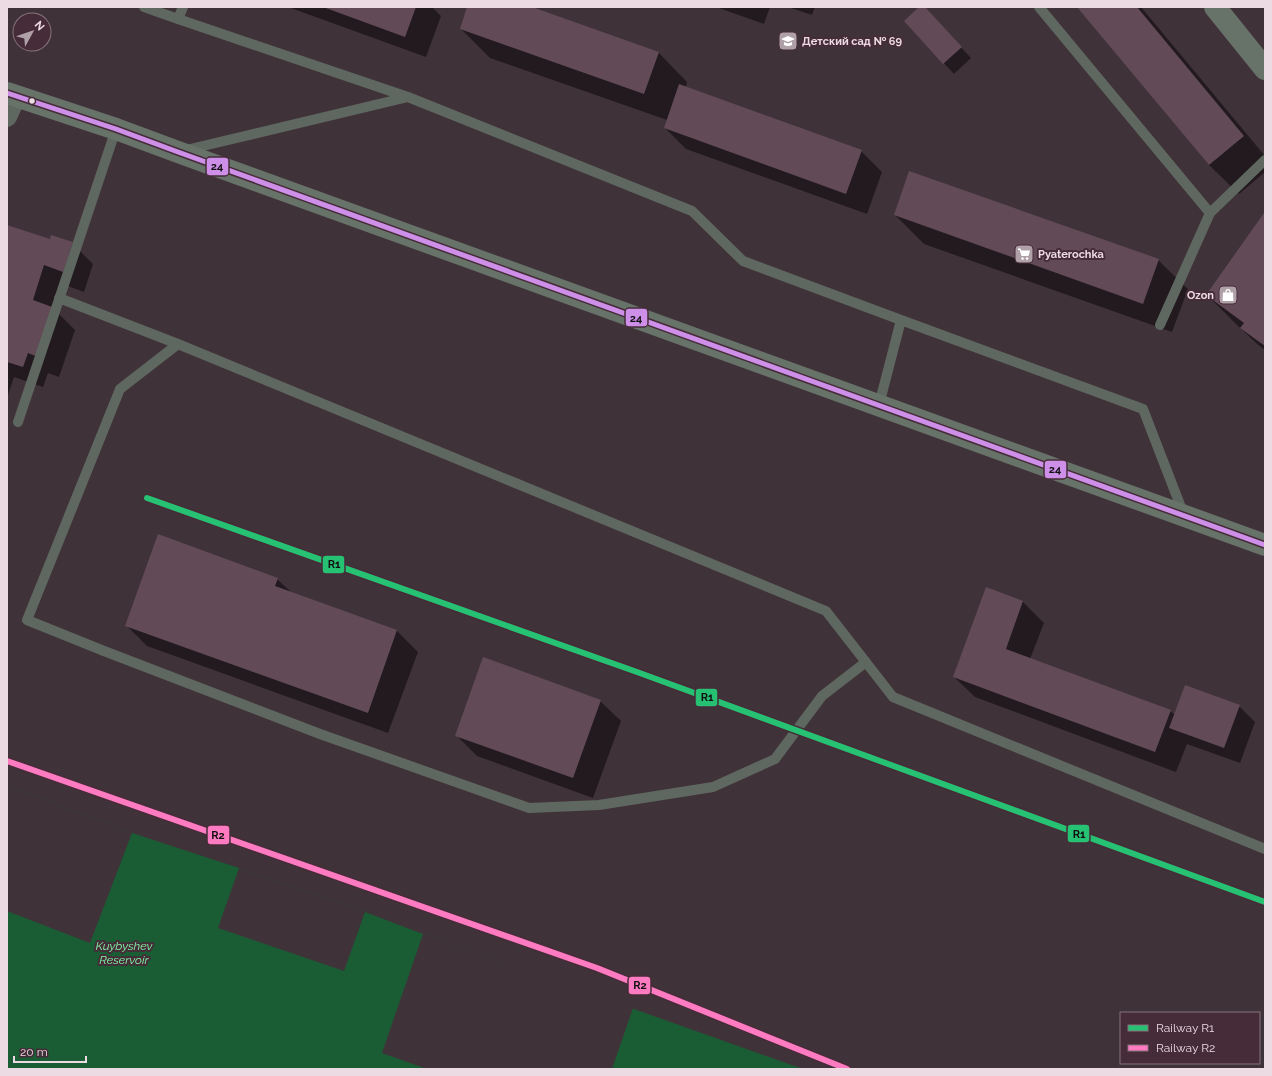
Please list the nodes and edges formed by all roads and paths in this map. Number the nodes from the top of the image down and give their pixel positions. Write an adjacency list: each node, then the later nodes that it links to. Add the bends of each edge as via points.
1 (144, 7): 5 (lane)
2 (183, 7): 5 (lane)
3 (1039, 7): 13 (lane)
4 (1215, 7): 6 (main road)
5 (178, 19): 8 (lane)
6 (1265, 69)
7 (11, 95): 9 (street); 10 (main road)
8 (408, 97): 11 (lane); 15 (lane, via 692,211 743,260)
9 (7, 117)
10 (116, 129): 11 (main road); 14 (lane)
11 (178, 152): 18 (main road)
12 (1265, 160): 13 (lane)
13 (1210, 213): 16 (lane)
14 (60, 298): 17 (lane); 19 (lane)
15 (901, 320): 18 (lane); 20 (lane, via 1143,409)
16 (1160, 325)
17 (178, 344): 22 (lane, via 826,611); 22 (lane, via 120,389 27,620 320,734 529,808 599,805 713,787 775,759 822,696)
18 (879, 405): 20 (main road)
19 (18, 422)
20 (1184, 516): 21 (main road)
21 (1265, 545)
22 (866, 662): 23 (lane, via 893,697)
23 (1265, 849)

